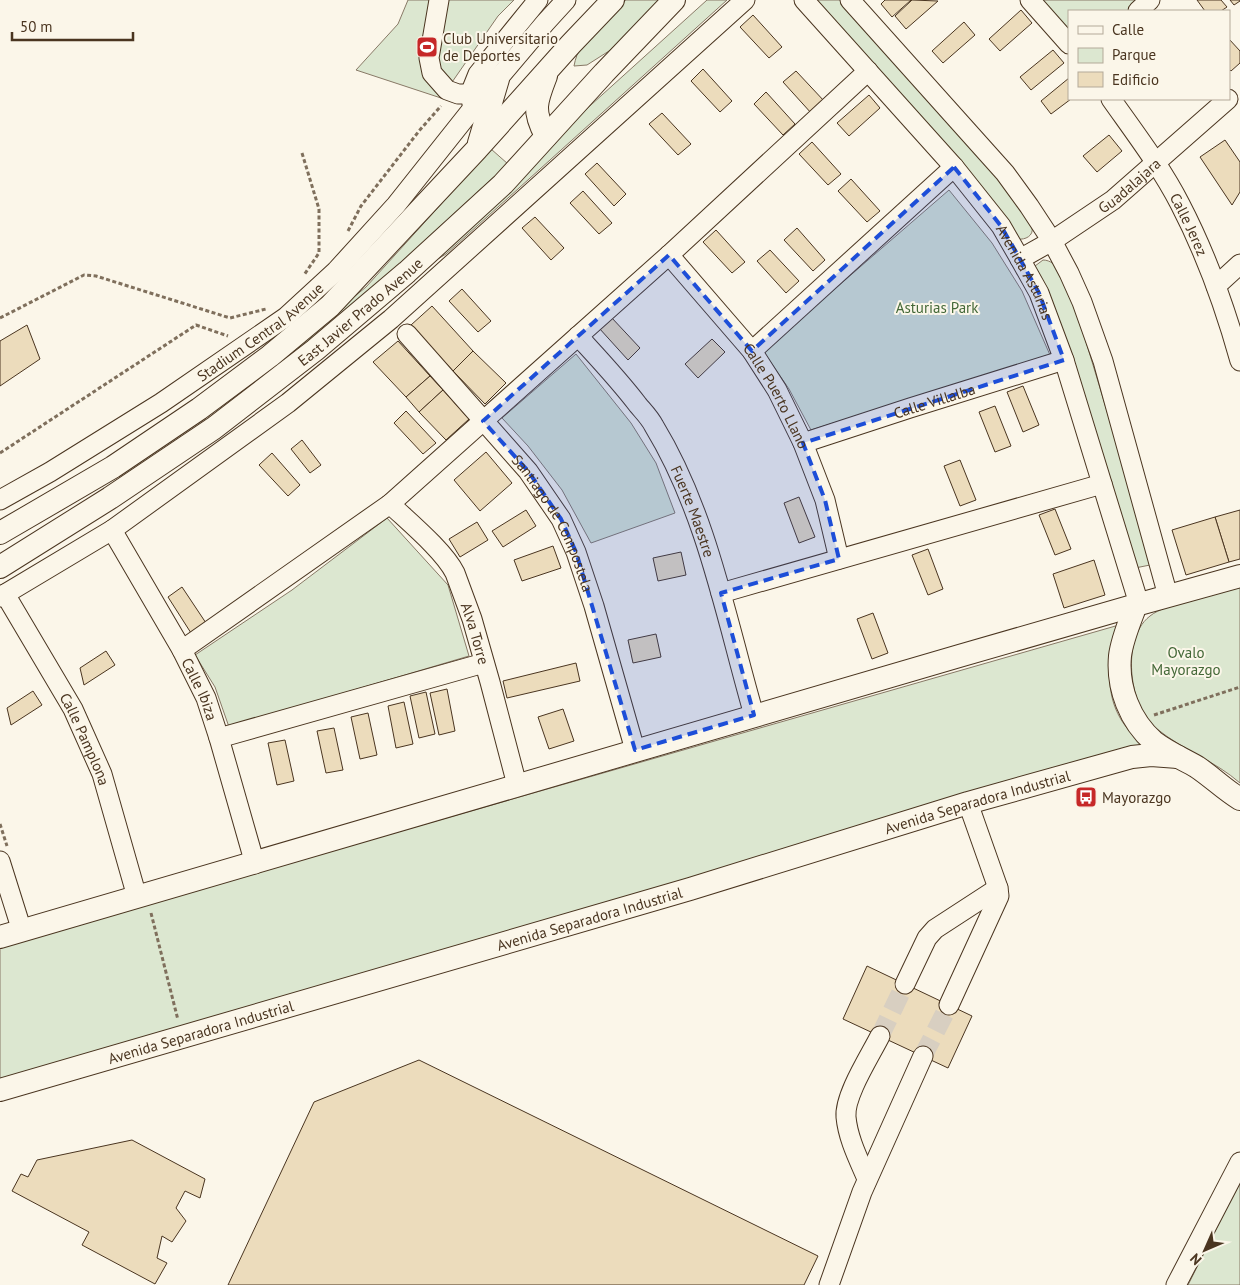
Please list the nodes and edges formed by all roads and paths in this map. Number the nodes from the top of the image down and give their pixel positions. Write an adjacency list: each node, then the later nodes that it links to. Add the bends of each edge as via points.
1 (439, 0): 18 (street, via 429,58 432,73 447,90)
2 (538, 0): 18 (street, Stadium Central Avenue, via 478,74)
3 (566, 0): 15 (street, Stadium Central Avenue)
4 (612, 0): 13 (main road, East Javier Prado Avenue)
5 (674, 0): 21 (main road, East Javier Prado Avenue)
6 (745, 0): 49 (street, via 391,319 288,403)
7 (804, 0): 14 (street, Avenida Asturias)
8 (850, 0): 27 (street, via 1004,173)
9 (1030, 0): 12 (street)
10 (1150, 0): 11 (street)
11 (1139, 10)
12 (1068, 43)
13 (550, 67): 21 (main road, via 536,107 538,121); 22 (main road, East Javier Prado Avenue)
14 (868, 71): 25 (street, Avenida Asturias); 28 (street)
15 (498, 79): 18 (street, Stadium Central Avenue); 22 (main road)
16 (1240, 88): 17 (street, Guadalajara)
17 (1230, 96)
18 (467, 99): 26 (path, via 440,107 361,206); 47 (street, Stadium Central Avenue, via 396,205 336,271 286,317 161,403)
19 (1112, 100): 24 (street, Calle Jerez)
20 (1226, 100): 24 (street, Guadalajara)
21 (546, 136): 52 (main road, East Javier Prado Avenue, via 503,184 316,350 214,428)
22 (477, 149): 50 (main road, East Javier Prado Avenue, via 330,306 270,356 113,467)
23 (302, 153): 31 (path, via 319,209 319,253 304,278)
24 (1156, 164): 27 (street, Guadalajara, via 1113,200); 32 (street, Calle Jerez, via 1180,204)
25 (954, 167): 29 (street, Avenida Asturias, via 1000,226); 40 (street)
26 (345, 236)
27 (1052, 241): 29 (street, Guadalajara); 56 (street, via 1082,302 1103,361)
28 (669, 255): 39 (street); 40 (street, Calle Puerto Llano)
29 (1020, 258): 41 (street, Avenida Asturias, via 1039,293)
30 (1240, 264): 32 (street)
31 (312, 273)
32 (1216, 286): 42 (street, Calle Jerez)
33 (274, 303): 36 (path, via 266,309 230,318 84,275)
34 (269, 310): 35 (path)
35 (261, 315)
36 (0, 318)
37 (407, 334): 43 (street, Santiago de Compostela)
38 (229, 336): 45 (path, via 196,325)
39 (578, 336): 43 (street); 54 (street, Fuerte Maestre, via 620,381 654,425 694,509)
40 (752, 351): 44 (street, Calle Puerto Llano, via 777,390)
41 (1064, 360): 44 (street, Calle Villalba); 46 (street, Avenida Asturias)
42 (1240, 361)
43 (483, 421): 48 (street); 64 (street, Santiago de Compostela, via 528,470 569,536 594,606)
44 (803, 443): 51 (street, Calle Puerto Llano, via 825,500)
45 (0, 453)
46 (1102, 484): 51 (street); 57 (street, Avenida Asturias)
47 (0, 500)
48 (390, 504): 58 (street); 59 (street, Alva Torre, via 452,567)
49 (112, 530): 55 (street); 58 (street, Calle Ibiza)
50 (0, 533)
51 (839, 559): 54 (street)
52 (0, 567)
53 (1240, 576): 56 (main road)
54 (721, 593): 61 (street, Fuerte Maestre)
55 (2, 596): 72 (street, Calle Pamplona, via 73,709 102,774)
56 (1168, 596): 57 (main road)
57 (1138, 605): 61 (main road); 65 (main road, via 1120,655 1120,680 1136,721 1154,742)
58 (182, 650): 63 (street, Calle Ibiza, via 206,698)
59 (484, 663): 63 (street); 66 (street, Alva Torre)
60 (1240, 687): 62 (path)
61 (754, 715): 64 (main road)
62 (1146, 718)
63 (219, 738): 70 (street, Calle Ibiza)
64 (635, 750): 66 (main road)
65 (1178, 757): 67 (main road); 68 (main road, Avenida Separadora Industrial, via 1132,757)
66 (517, 785): 70 (main road)
67 (1239, 799)
68 (968, 803): 71 (street); 77 (main road, Avenida Separadora Industrial, via 690,889)
69 (0, 861): 73 (street)
70 (254, 864): 72 (main road)
71 (998, 888): 75 (street, via 934,929); 76 (street, via 999,896)
72 (142, 896): 73 (main road); 77 (path)
73 (22, 931): 74 (main road)
74 (0, 937)
75 (905, 984)
76 (949, 1004)
77 (182, 1036): 80 (main road, Avenida Separadora Industrial)
78 (880, 1036): 82 (street, via 847,1101 849,1134)
79 (923, 1056): 82 (street)
80 (0, 1090)
81 (1240, 1162): 84 (street)
82 (867, 1179): 83 (street)
83 (829, 1285)
84 (1176, 1285)

